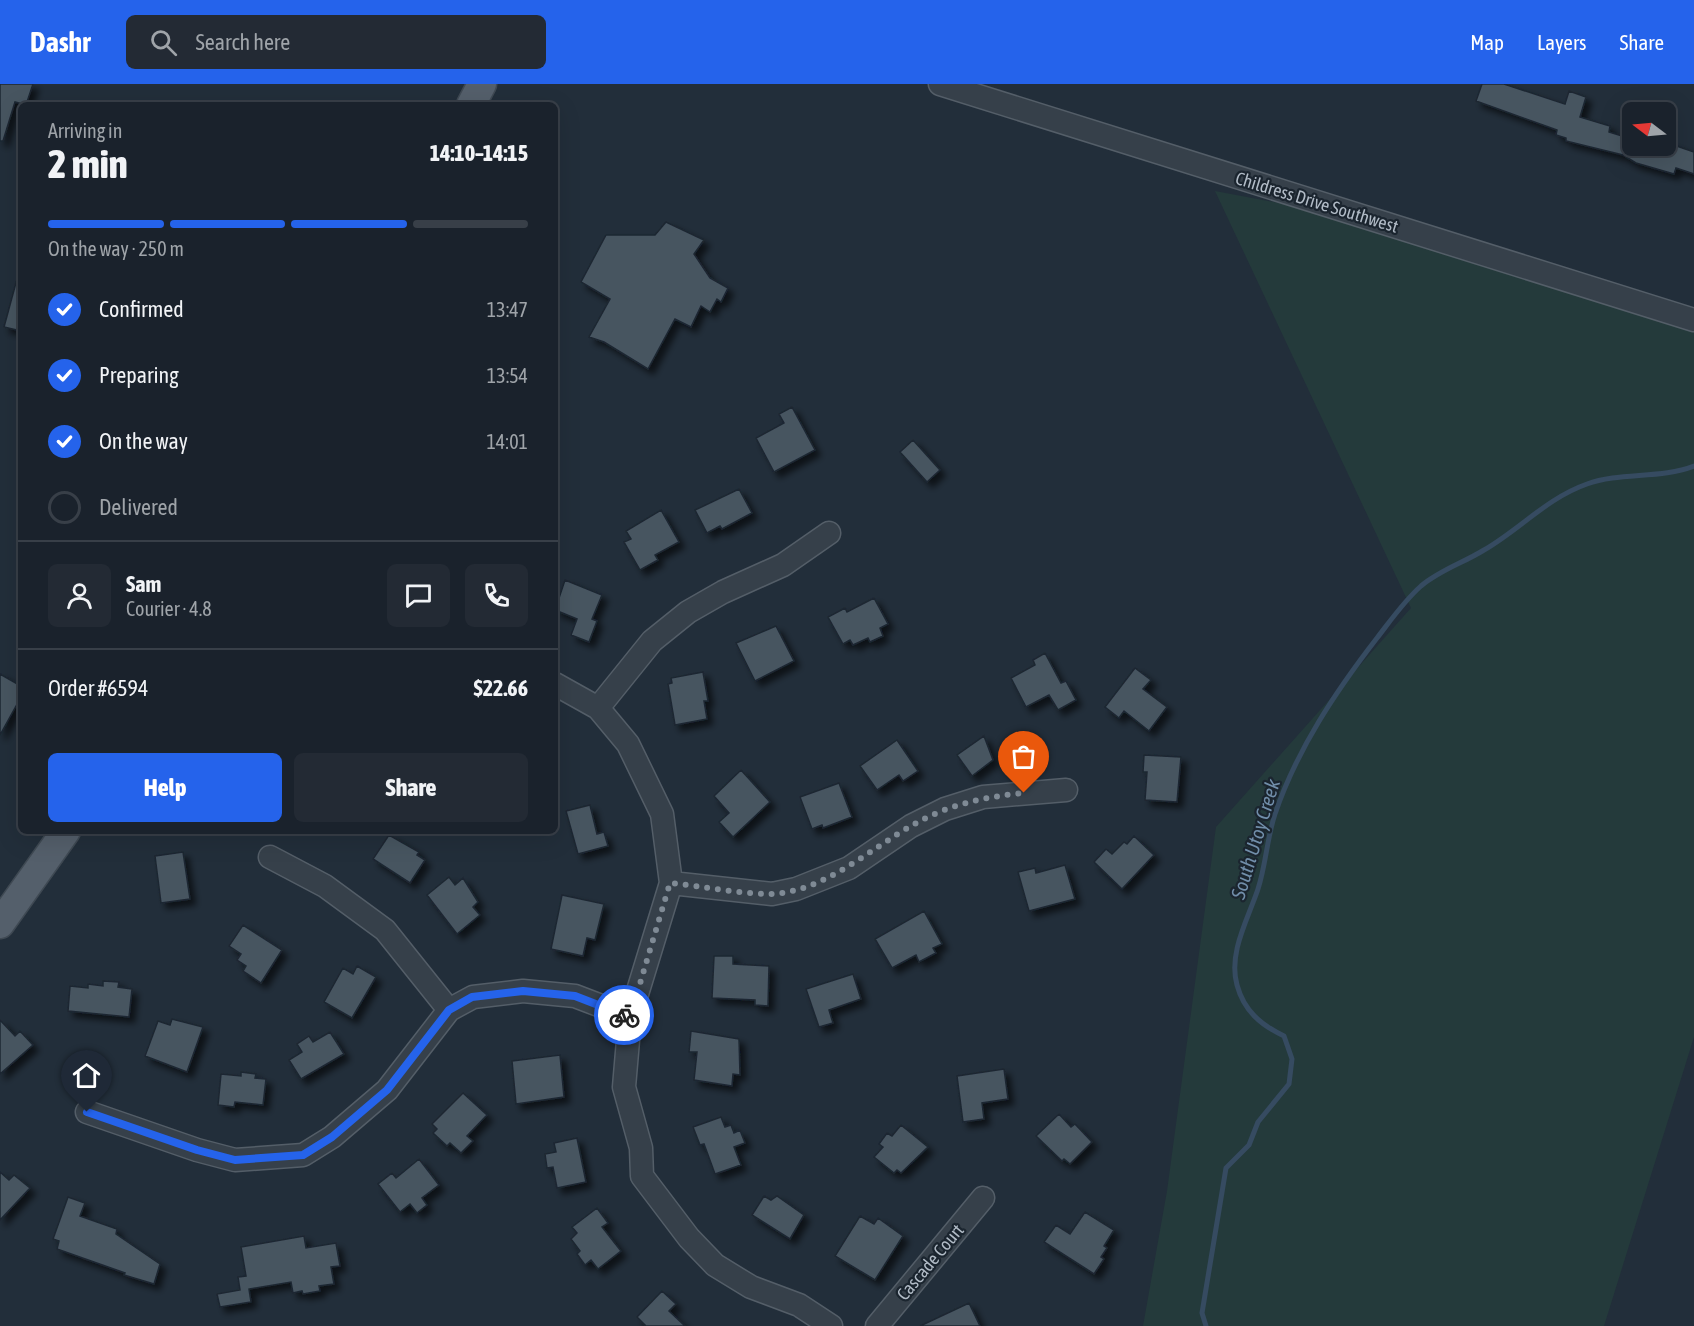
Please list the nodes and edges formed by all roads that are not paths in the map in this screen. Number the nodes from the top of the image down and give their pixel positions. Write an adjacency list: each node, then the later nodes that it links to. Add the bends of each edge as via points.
1 (940, 84): 2 (street, Childress Drive Southwest)
2 (1694, 320)
3 (829, 533): 5 (street, via 783,565 688,612 652,640)
4 (558, 686): 5 (street)
5 (598, 708): 9 (street, via 628,744 662,814)
6 (1066, 789): 9 (street, via 983,797 945,809 911,826 849,868 796,889 772,894)
7 (64, 834): 10 (main road)
8 (270, 857): 11 (street, via 325,886 385,930)
9 (670, 883): 12 (street)
10 (0, 924)
11 (449, 1010): 12 (street, via 472,997 523,991 575,996); 13 (street, via 387,1090 332,1137 303,1155 235,1160)
12 (630, 1017): 15 (street, via 624,1087 641,1148 642,1176 715,1265 751,1287 799,1305)
13 (87, 1112)
14 (983, 1198): 16 (street, Cascade Court)
15 (831, 1326)
16 (877, 1326)

